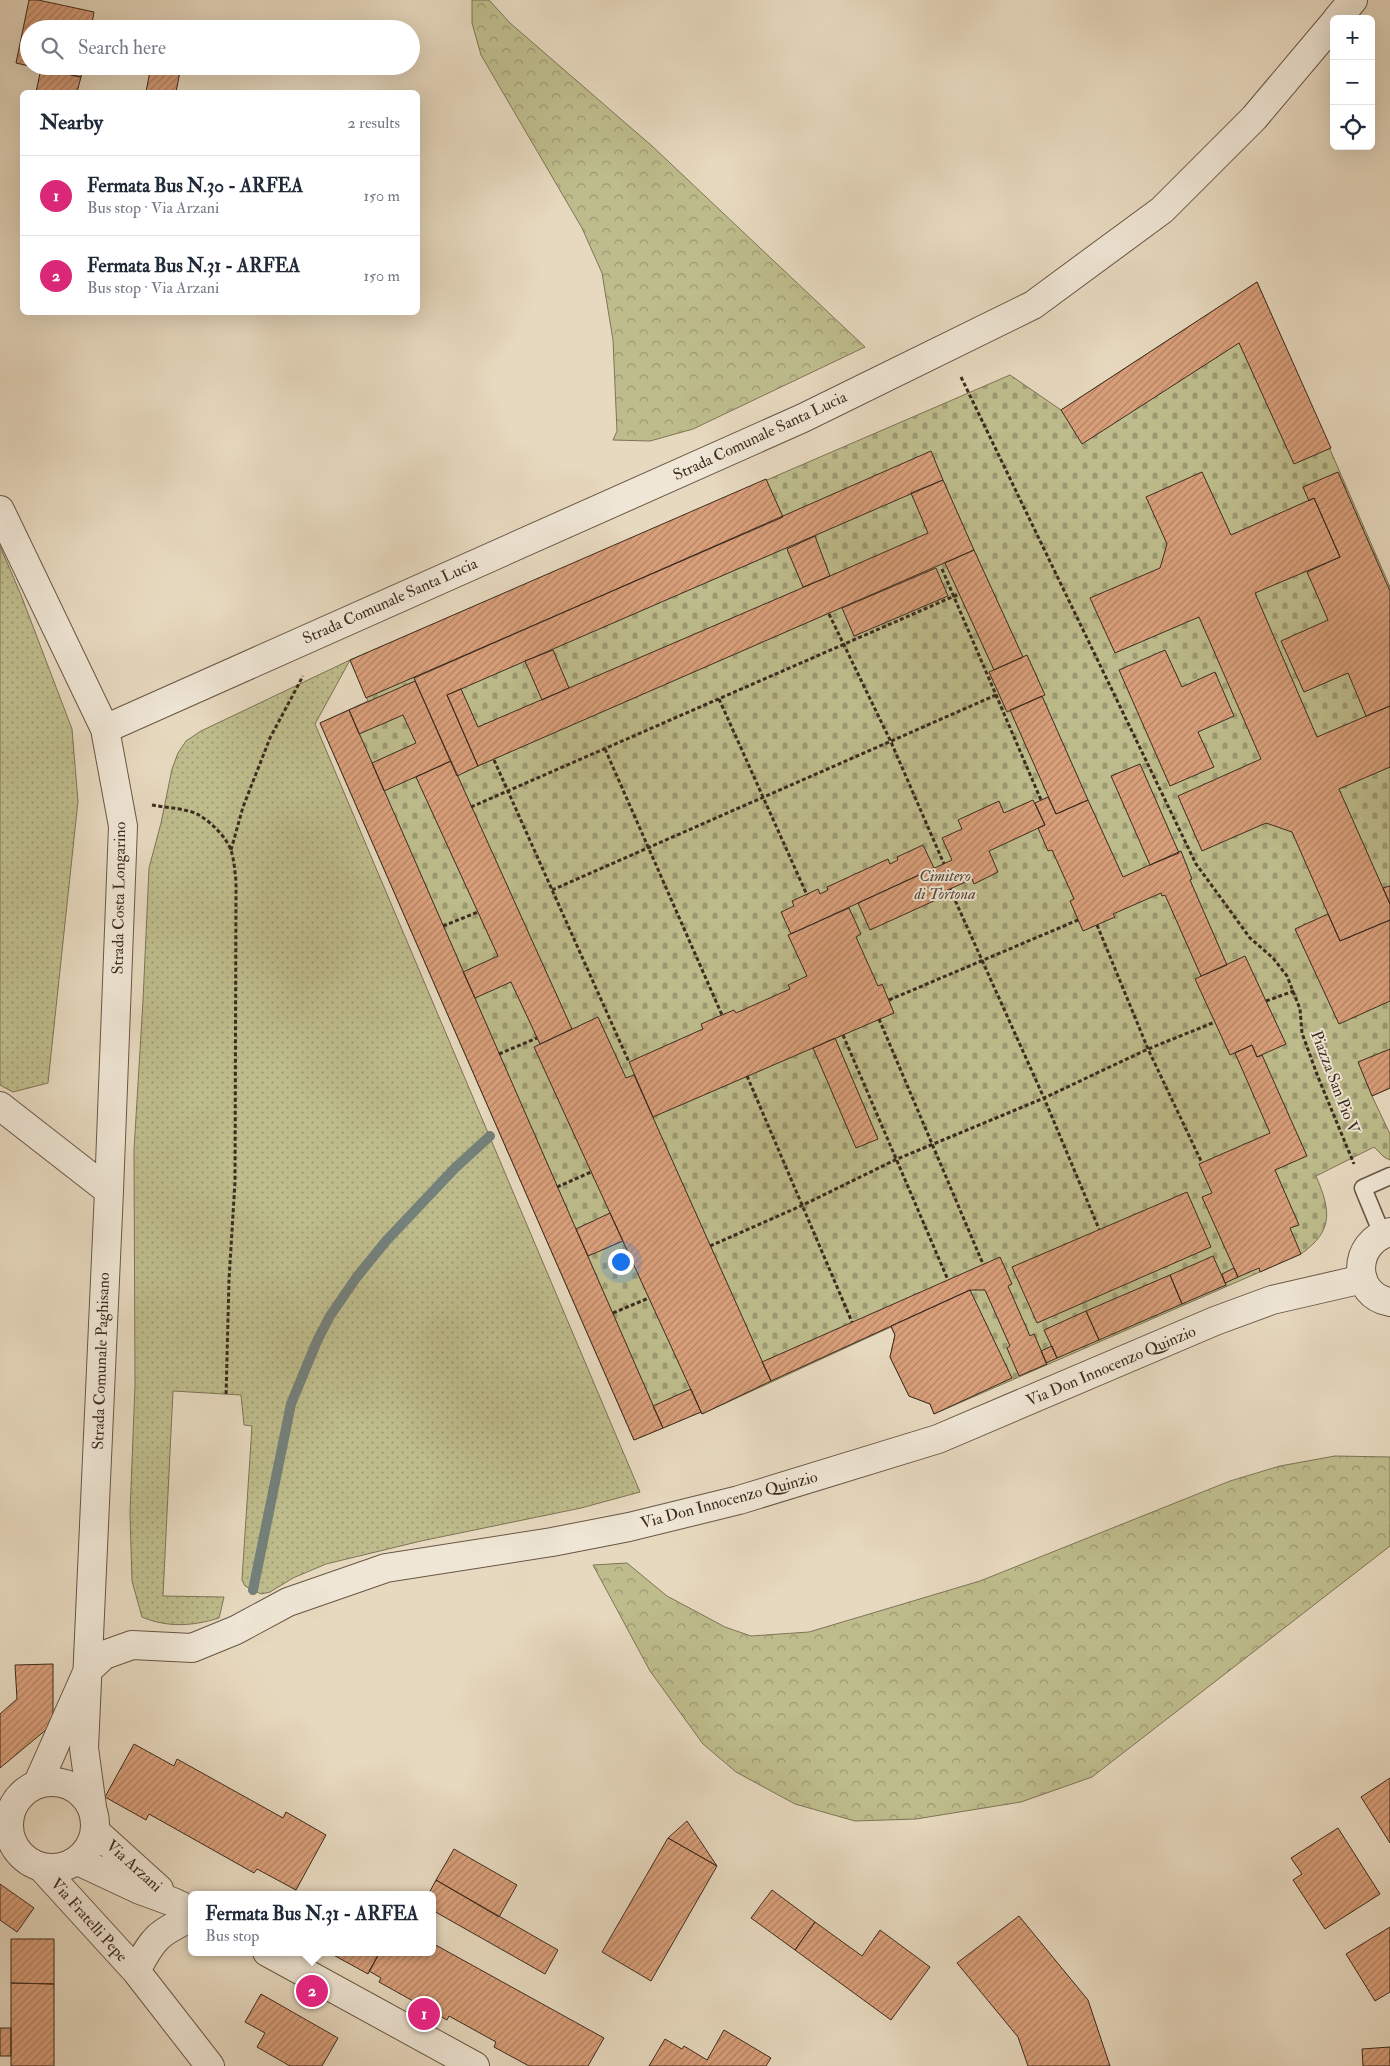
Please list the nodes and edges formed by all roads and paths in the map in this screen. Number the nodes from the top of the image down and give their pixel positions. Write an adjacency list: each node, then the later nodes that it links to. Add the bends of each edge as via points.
1 (1353, 0): 2 (street)
2 (1340, 15)
3 (1330, 28): 4 (street, Strada Comunale Santa Lucia, via 1254,118 1162,210 1033,305)
4 (947, 348): 14 (street, Strada Comunale Santa Lucia, via 803,418); 34 (path, Piazza San Pio V, via 1196,864 1250,938 1273,958 1287,976)
5 (0, 510): 14 (street, Strada Costa Longarino)
6 (942, 569): 8 (path)
7 (959, 594): 8 (path)
8 (953, 597): 10 (path); 12 (path)
9 (829, 614): 10 (path)
10 (845, 646): 13 (path); 15 (path)
11 (306, 670): 24 (path, via 270,738 243,807)
12 (996, 695): 15 (path); 21 (path)
13 (720, 699): 16 (path); 19 (path)
14 (105, 729): 20 (street, Strada Costa Longarino)
15 (891, 742): 19 (path); 25 (path)
16 (605, 749): 18 (path); 23 (path)
17 (494, 760): 18 (path)
18 (507, 792): 22 (path); 27 (path)
19 (763, 797): 23 (path); 28 (path)
20 (118, 800): 24 (path, via 199,815); 55 (street, Strada Costa Longarino, via 123,826)
21 (1041, 800)
22 (471, 807)
23 (648, 848): 27 (path); 37 (path)
24 (231, 850): 67 (path, via 236,882 237,949 235,1182)
25 (944, 864)
26 (950, 888): 33 (path)
27 (552, 890): 44 (path)
28 (807, 894)
29 (478, 912): 32 (path)
30 (1078, 920): 33 (path)
31 (1097, 925): 42 (path)
32 (444, 926)
33 (983, 960): 35 (path); 46 (path)
34 (1294, 991): 36 (path); 51 (path, Piazza San Pio V, via 1305,1042)
35 (889, 1000)
36 (1266, 1001)
37 (722, 1015)
38 (879, 1019): 48 (path)
39 (1215, 1022): 42 (path)
40 (843, 1035): 49 (path)
41 (537, 1038): 43 (path)
42 (1148, 1049): 46 (path); 50 (path)
43 (499, 1054)
44 (629, 1062)
45 (747, 1076): 56 (path)
46 (1044, 1098): 48 (path); 57 (path)
47 (0, 1106): 55 (street)
48 (933, 1144): 49 (path); 60 (path)
49 (895, 1160): 56 (path); 62 (path)
50 (1202, 1163)
51 (1353, 1163)
52 (591, 1172): 54 (path)
53 (1390, 1176): 58 (lane, via 1363,1188)
54 (557, 1187)
55 (108, 1191): 68 (street, Strada Comunale Paghisano)
56 (803, 1205): 59 (path); 66 (path)
57 (1099, 1229)
58 (1386, 1233): 61 (street, via 1366,1248 1360,1269)
59 (710, 1246)
60 (983, 1264)
61 (1363, 1279): 64 (street, via 1377,1297); 68 (street, Via Don Innocenzo Quinzio, via 1272,1300 1215,1321 938,1439 849,1467 739,1500 628,1527 386,1568 288,1602 236,1630 192,1648 132,1644 104,1654)
62 (948, 1280)
63 (649, 1298): 65 (path)
64 (1390, 1302)
65 (613, 1313)
66 (852, 1322)
67 (226, 1396)
68 (88, 1670): 69 (street, Strada Comunale Paghisano); 71 (street, Strada Comunale Paghisano, via 84,1748)
69 (38, 1783): 70 (street); 71 (street, via 60,1782 79,1791)
70 (6, 1807): 72 (street)
71 (94, 1819): 73 (street, via 89,1848); 74 (street, Via Arzani)
72 (6, 1843): 73 (street, via 25,1860)
73 (62, 1865): 74 (street, Via Arzani, via 140,1890); 76 (street, Via Fratelli Pepe)
74 (186, 1910): 76 (street, Via Fratelli Pepe, via 149,1946)
75 (274, 1956): 78 (street)
76 (136, 1971): 77 (street, Via Fratelli Pepe)
77 (210, 2066)
78 (475, 2066)

